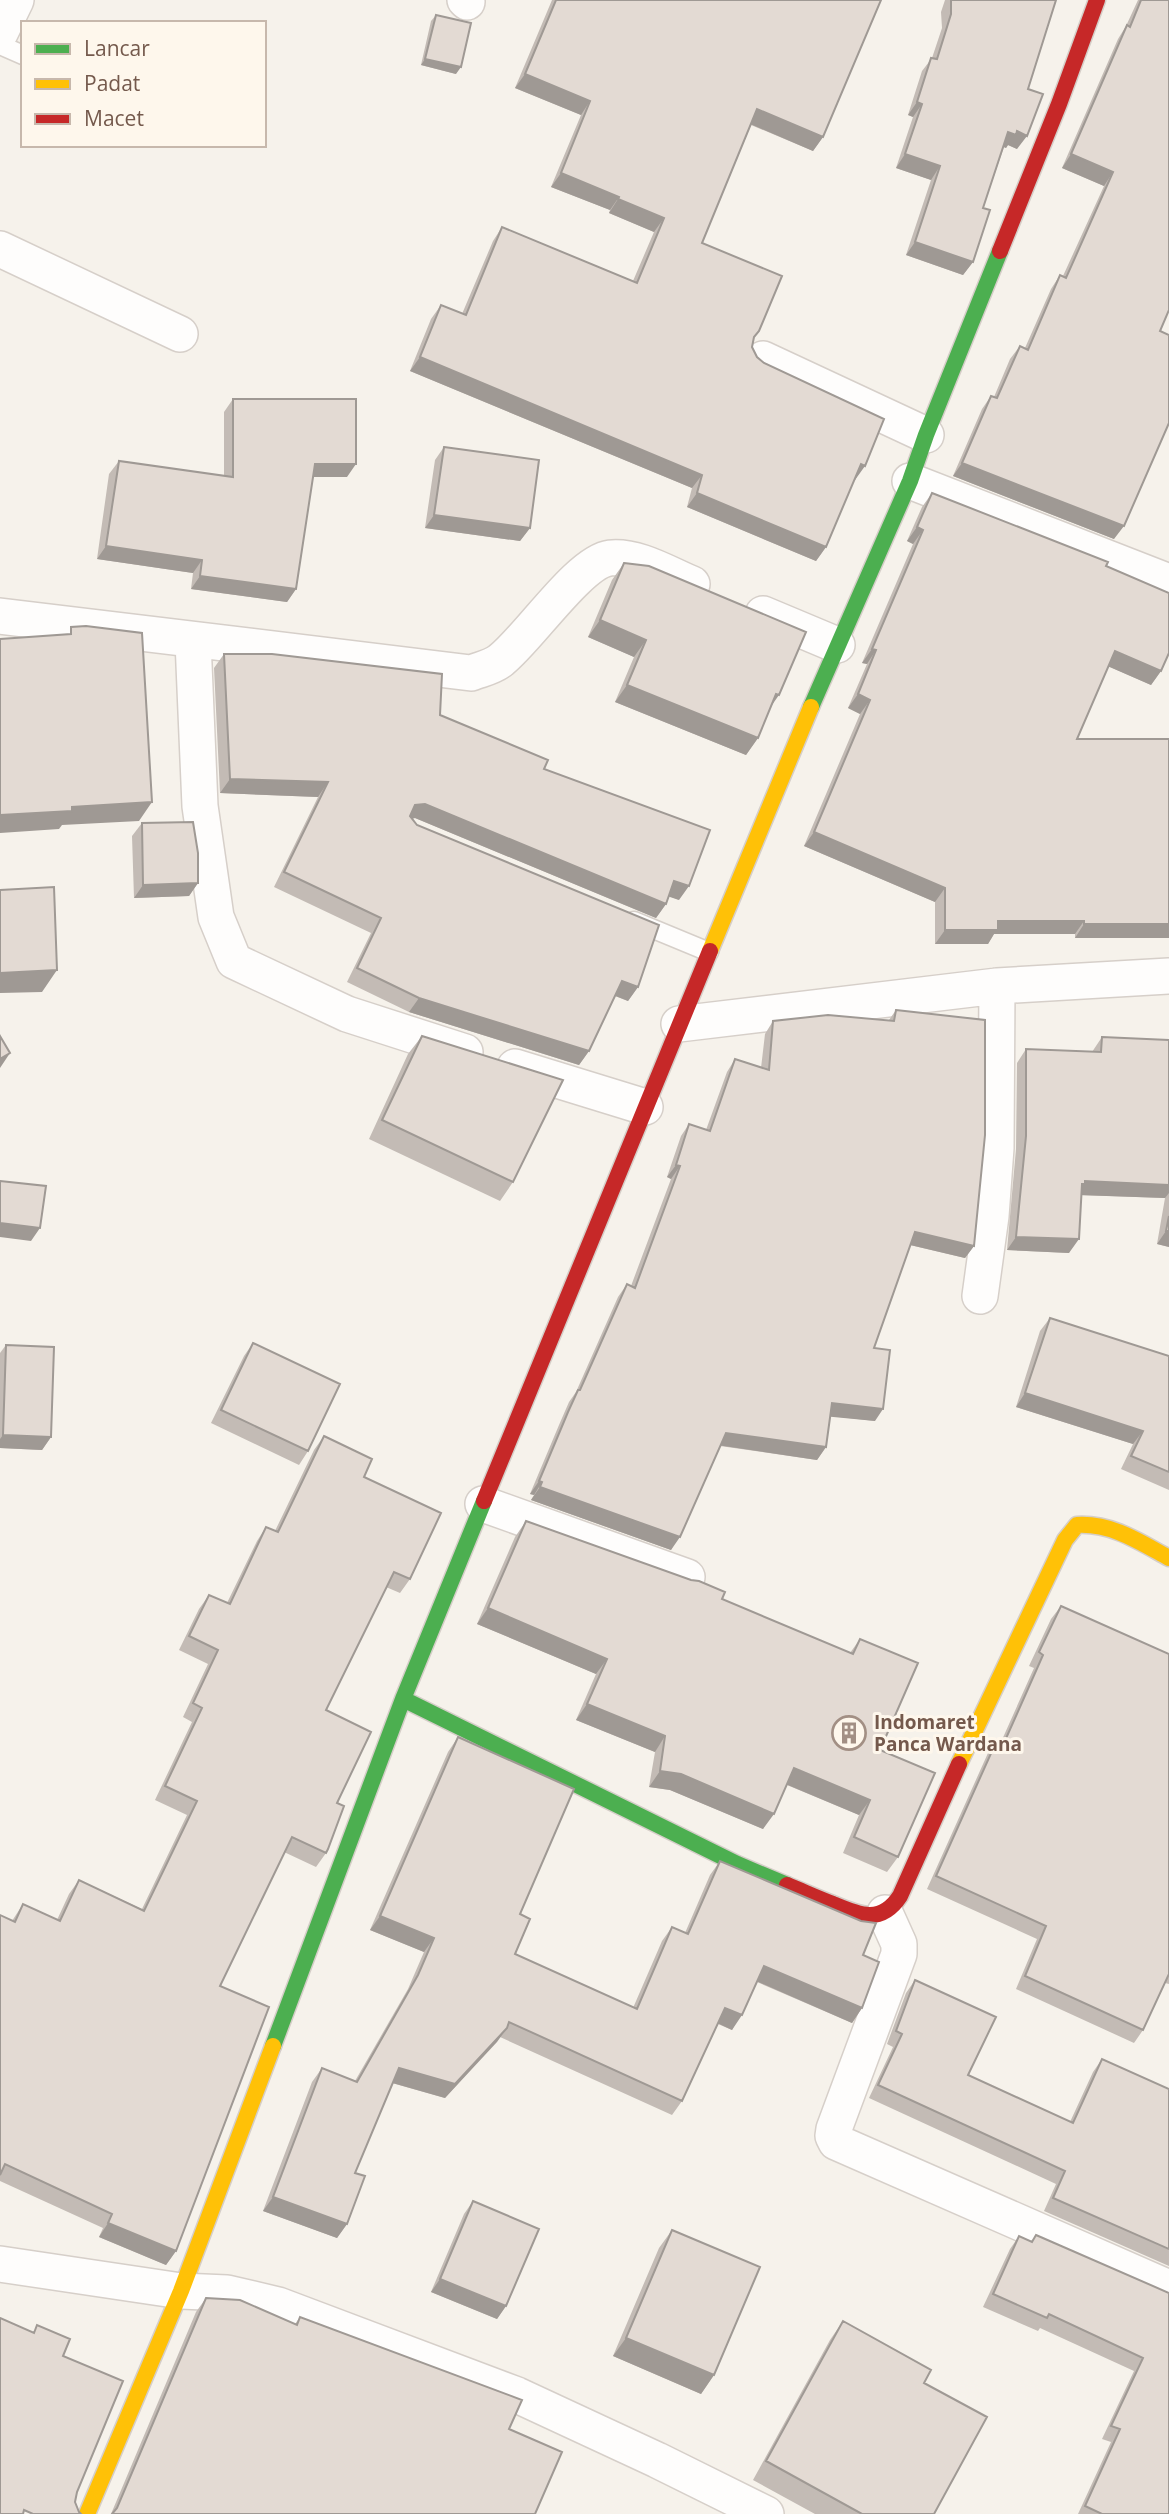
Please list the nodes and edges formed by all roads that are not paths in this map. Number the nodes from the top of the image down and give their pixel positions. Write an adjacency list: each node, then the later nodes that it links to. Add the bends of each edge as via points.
1 (16, 0): 3 (street)
2 (1097, 0): 9 (street)
3 (0, 33)
4 (0, 46): 5 (lane)
5 (21, 54)
6 (0, 248): 7 (street)
7 (180, 334)
8 (763, 359): 9 (street)
9 (926, 435): 10 (street)
10 (910, 481): 11 (street); 14 (street)
11 (1169, 582)
12 (0, 616): 13 (street)
13 (193, 640): 14 (street, via 471,673 498,663 582,573 609,558 644,564); 20 (street, via 200,806 216,917 234,961 347,1014)
14 (837, 645): 16 (street)
15 (622, 916): 16 (lane)
16 (709, 952): 19 (street)
17 (1169, 976): 18 (street)
18 (997, 986): 19 (street); 21 (street, via 996,1148)
19 (679, 1024): 20 (street)
20 (645, 1107): 22 (street)
21 (980, 1296)
22 (483, 1504): 24 (street); 25 (street)
23 (1169, 1558): 26 (street, via 1091,1522 1077,1525 1071,1532 900,1896)
24 (687, 1577)
25 (403, 1699): 26 (street, via 737,1864 859,1916); 29 (street)
26 (884, 1913): 28 (street, via 899,1954 834,2129 836,2142)
27 (0, 2264): 29 (street)
28 (1169, 2288)
29 (181, 2291): 30 (street); 31 (street, via 228,2293 278,2305 516,2395)
30 (87, 2514)
31 (766, 2514)

